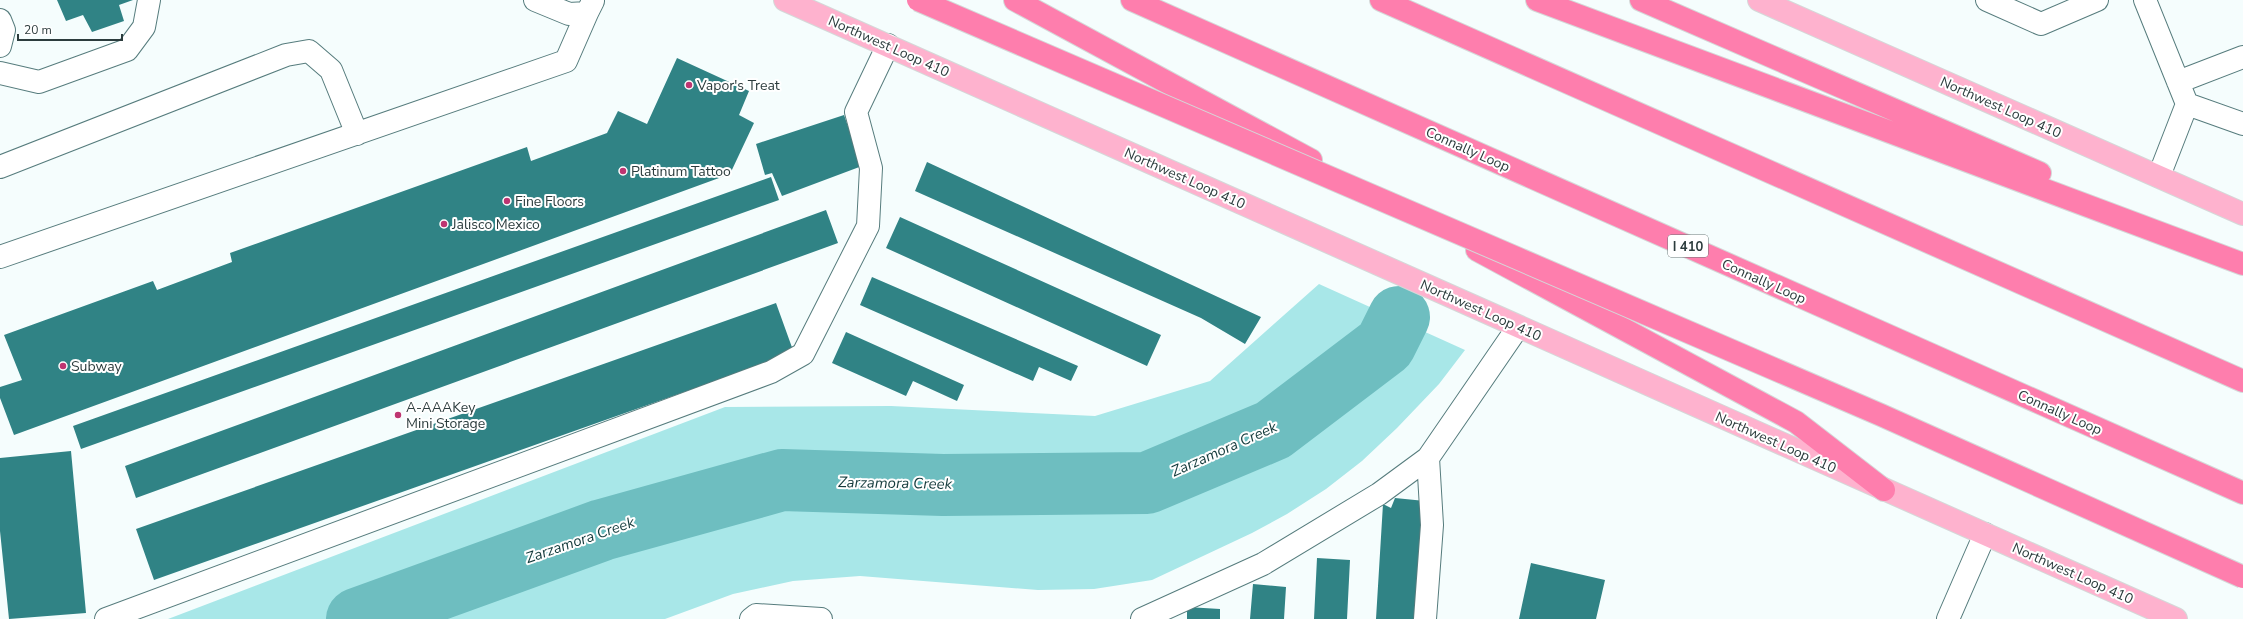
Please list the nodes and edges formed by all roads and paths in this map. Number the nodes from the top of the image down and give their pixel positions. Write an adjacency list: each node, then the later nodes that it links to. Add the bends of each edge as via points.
1 (149, 0): 19 (street, via 144,27 127,50 39,82)
2 (535, 0): 14 (street, via 569,14)
3 (785, 0): 16 (main road, Northwest Loop 410)
4 (918, 0): 36 (highway, bridge, via 1881,415)
5 (1014, 0): 33 (highway, via 1796,422)
6 (1132, 0): 34 (highway, Connally Loop / I 410)
7 (1381, 0): 31 (highway)
8 (1538, 0): 29 (highway)
9 (1641, 0): 28 (highway)
10 (1759, 0): 25 (main road, Northwest Loop 410)
11 (1987, 0): 12 (street, via 2041,24)
12 (2097, 0)
13 (2145, 0): 20 (street)
14 (590, 6): 23 (street, via 566,61)
15 (0, 20): 17 (street, via 4,30)
16 (888, 45): 30 (main road, Northwest Loop 410); 37 (street, via 856,112 872,168 868,226 803,354 771,372)
17 (0, 46)
18 (2243, 57): 20 (street)
19 (0, 73)
20 (2178, 82): 21 (street)
21 (2187, 104): 22 (street); 25 (street)
22 (2243, 124)
23 (357, 134): 24 (street, via 331,70 309,51 286,55); 27 (street)
24 (0, 167)
25 (2159, 176): 26 (main road, Northwest Loop 410)
26 (2243, 214)
27 (0, 257)
28 (2243, 260)
29 (2243, 264)
30 (1518, 327): 32 (street); 33 (main road, Northwest Loop 410)
31 (2243, 381)
32 (1428, 458): 40 (street, via 1379,494 1263,564); 41 (street, via 1432,525)
33 (1884, 490): 35 (main road, Northwest Loop 410)
34 (2243, 493)
35 (1985, 534): 42 (street); 43 (main road, Northwest Loop 410)
36 (2243, 577)
37 (106, 619)
38 (751, 619): 39 (street, via 756,615)
39 (821, 619)
40 (1142, 619)
41 (1425, 619)
42 (1948, 619)
43 (2176, 619)

